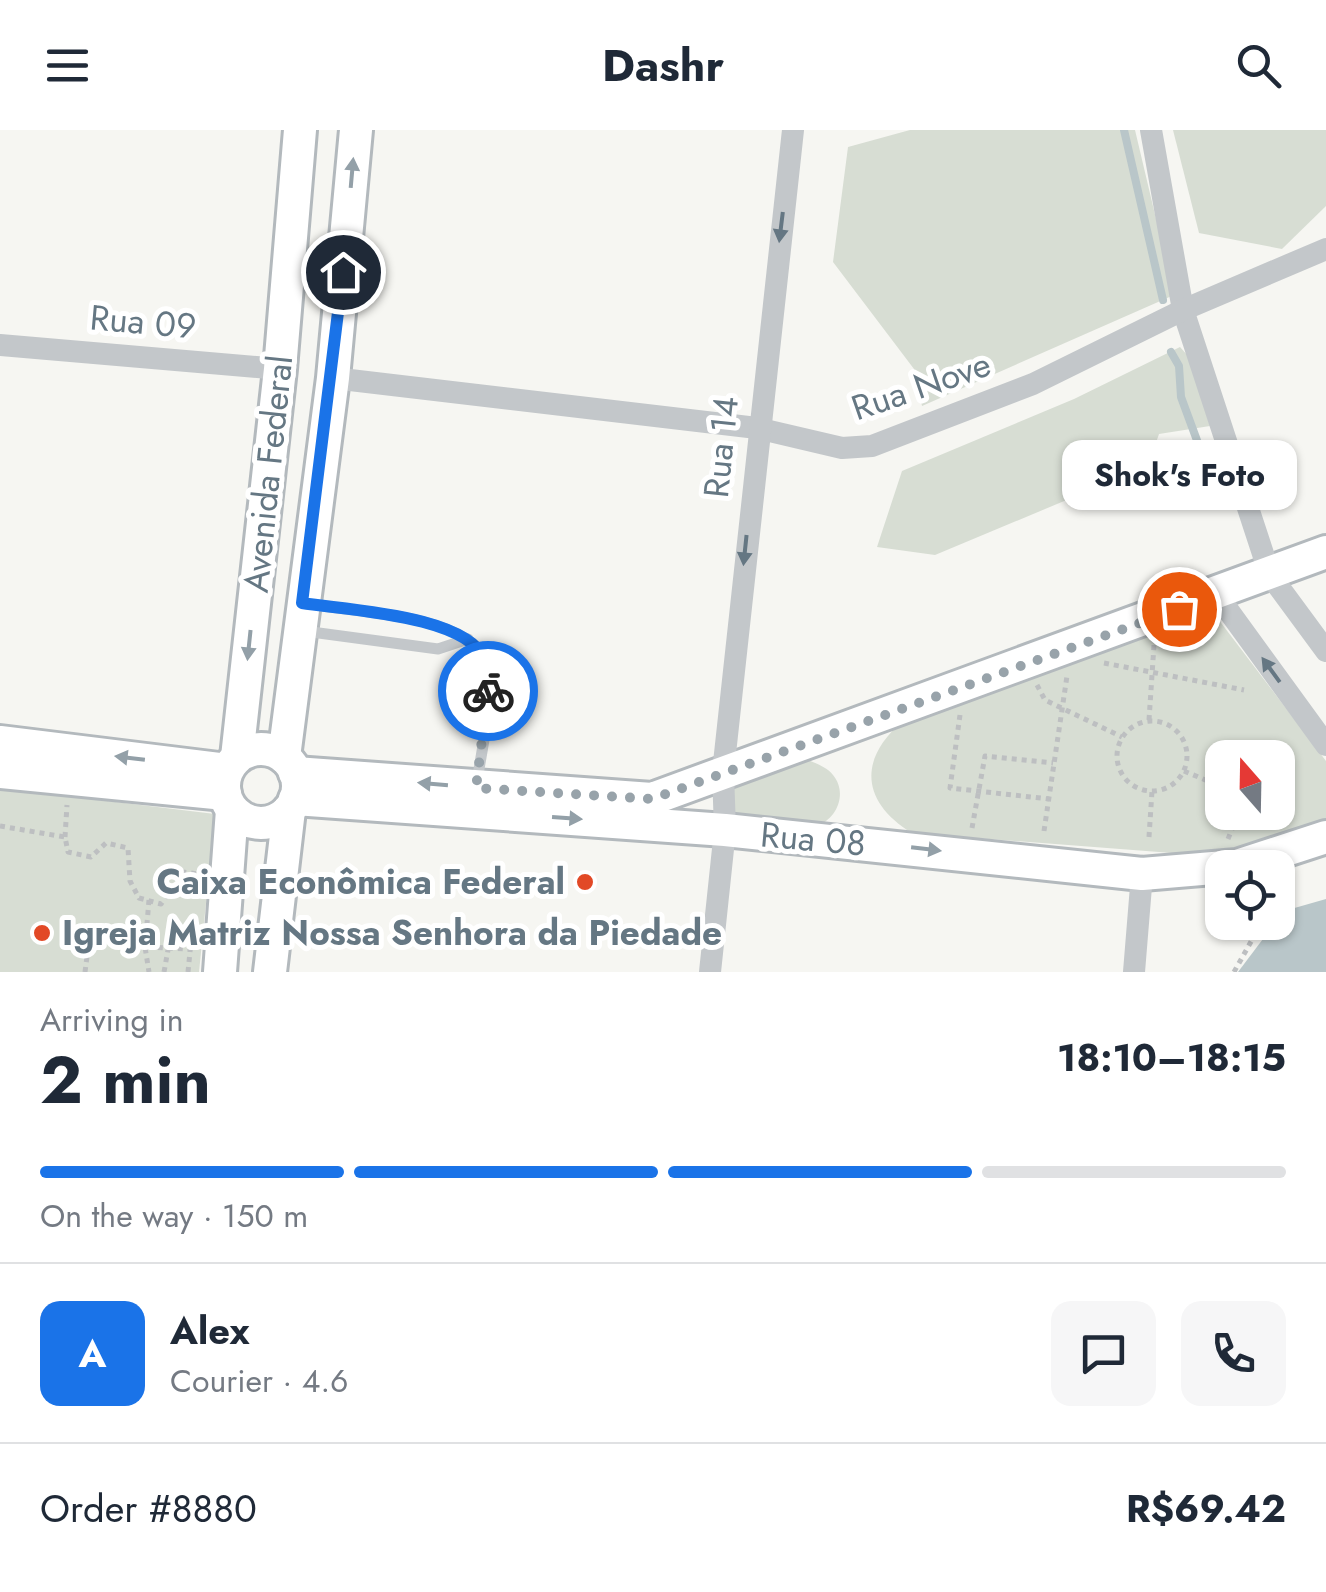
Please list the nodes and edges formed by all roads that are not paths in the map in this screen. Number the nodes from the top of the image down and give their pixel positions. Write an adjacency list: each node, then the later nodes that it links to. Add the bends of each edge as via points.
1 (300, 130): 8 (street, Avenida Federal)
2 (356, 130): 9 (street, Avenida Federal, one-way to 2)
3 (792, 130): 10 (street, Rua 14, one-way to 10)
4 (1152, 130): 6 (street)
5 (1326, 249): 6 (street, Rua Nove)
6 (1183, 310): 10 (street, Rua Nove, via 1033,384 872,446 842,448); 12 (street)
7 (0, 345): 8 (street, Rua 09)
8 (280, 369): 21 (street, Avenida Federal, one-way to 21)
9 (333, 378): 10 (street, Rua Nove); 14 (street, Avenida Federal)
10 (757, 428): 20 (street, Rua 14, one-way to 20)
11 (1326, 552): 12 (street)
12 (1270, 576): 13 (street); 16 (street)
13 (1217, 596): 18 (street, one-way to 13); 20 (street)
14 (301, 617): 15 (lane, via 444,626); 15 (lane, via 438,648); 22 (street, Avenida Federal)
15 (468, 639): 23 (lane, via 484,658 488,687)
16 (1326, 651)
17 (0, 742): 21 (street, one-way to 17)
18 (1326, 745)
19 (0, 772): 21 (street)
20 (723, 772): 23 (street, via 652,799); 24 (street, Rua 14)
21 (230, 783): 22 (street, via 260,748); 22 (street, via 242,818 267,822); 27 (street, Avenida Federal)
22 (291, 785): 23 (street, one-way to 22); 24 (street, Rua 08, one-way to 24); 28 (street, Avenida Federal)
23 (476, 788)
24 (724, 830): 26 (street, Rua 08, one-way to 26); 29 (street)
25 (1326, 837): 26 (street, Rua 08, via 1237,866)
26 (1142, 874): 30 (street)
27 (220, 972)
28 (270, 972)
29 (710, 972)
30 (1134, 972)

